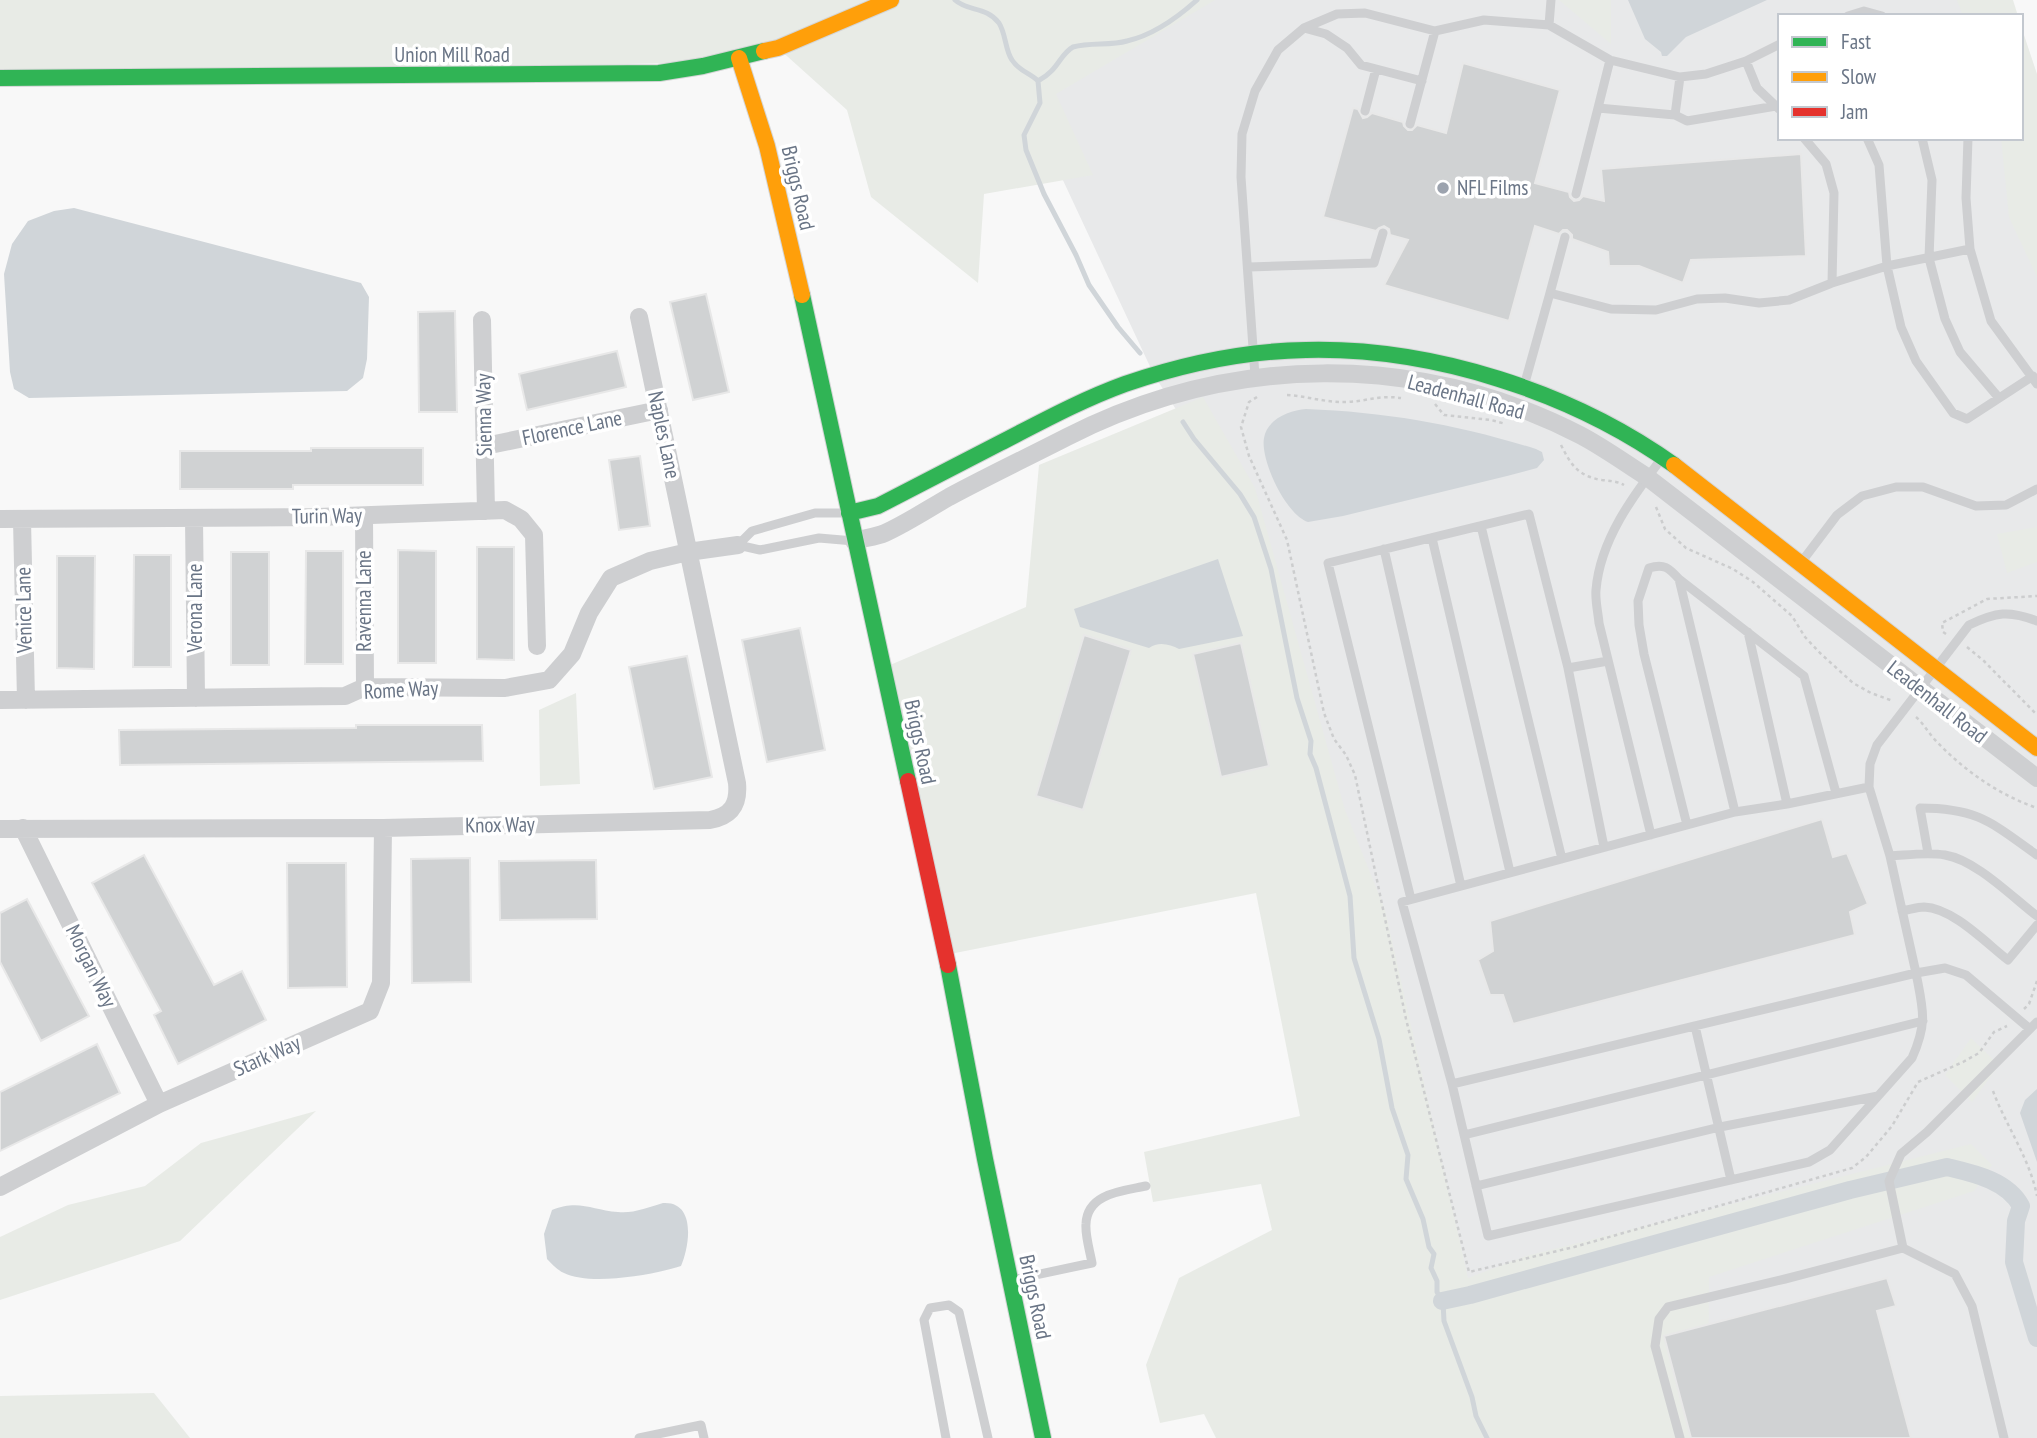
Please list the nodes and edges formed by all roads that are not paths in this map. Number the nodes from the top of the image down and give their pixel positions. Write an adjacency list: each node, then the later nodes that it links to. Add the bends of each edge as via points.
1 (891, 0): 9 (street, Union Mill Road, via 778,48)
2 (1551, 0): 5 (lane)
3 (1854, 14): 4 (lane)
4 (1875, 14)
5 (1549, 25): 7 (lane, via 1484,20); 10 (lane)
6 (1304, 28): 7 (lane, via 1336,14 1365,13); 12 (lane, via 1326,34 1361,65); 31 (lane, via 1278,50 1255,91 1242,134)
7 (1435, 31): 15 (lane)
8 (1778, 45): 11 (lane)
9 (739, 58): 14 (street, Union Mill Road, via 646,73); 48 (street, Briggs Road, via 767,146)
10 (1610, 60): 13 (lane); 16 (lane)
11 (1746, 61): 13 (lane); 17 (lane, via 1757,88)
12 (1376, 69): 15 (lane); 18 (lane)
13 (1680, 77): 19 (lane)
14 (0, 78)
15 (1422, 81): 20 (lane)
16 (1598, 108): 19 (lane); 25 (lane)
17 (1778, 108): 19 (lane, via 1687,121)
18 (1365, 111)
19 (1675, 115)
20 (1410, 124)
21 (1806, 140): 32 (lane, via 1826,164 1834,193)
22 (1868, 140): 30 (lane, via 1879,165)
23 (1922, 140): 29 (lane, via 1932,180)
24 (1968, 140): 28 (lane)
25 (1576, 194)
26 (1383, 233): 31 (lane, via 1374,263)
27 (1565, 237): 33 (lane)
28 (1970, 249): 29 (lane); 38 (lane, via 1991,321)
29 (1929, 258): 30 (lane); 40 (lane, via 1945,319 1960,352)
30 (1887, 266): 32 (lane); 40 (lane, via 1901,327 1916,361 1953,413 1967,419)
31 (1249, 267): 36 (lane)
32 (1832, 283): 33 (lane, via 1789,300 1697,299 1656,310 1611,309)
33 (1550, 293): 39 (lane)
34 (639, 317): 42 (street, Naples Lane)
35 (482, 320): 43 (street, Sienna Way)
36 (1255, 355): 37 (lane); 39 (street, Leadenhall Road, via 1334,350 1395,357); 48 (street, Leadenhall Road, via 1212,360 1107,391 878,506)
37 (1255, 376): 41 (street, Leadenhall Road, via 1370,375 1430,384); 55 (street, Leadenhall Road, via 1180,392 1110,417 883,534)
38 (2035, 380): 40 (lane)
39 (1523, 389): 41 (lane); 44 (street, Leadenhall Road, via 1594,417)
40 (1999, 398)
41 (1518, 408): 45 (street, Leadenhall Road, via 1582,436)
42 (659, 410): 43 (street, Florence Lane); 58 (street, Naples Lane)
43 (485, 446): 47 (street, Sienna Way)
44 (1663, 456): 45 (lane); 59 (street, Leadenhall Road)
45 (1647, 477): 64 (lane, via 1628,503 1599,570 1598,612); 68 (street, Leadenhall Road)
46 (2037, 489): 59 (lane, via 2006,505 1976,506 1923,487 1896,487 1862,496 1837,515)
47 (486, 511): 49 (street, Turin Way); 63 (street, Turin Way, via 505,510 521,519 534,535)
48 (849, 513): 55 (street, Briggs Road); 56 (lane, via 815,513 752,531)
49 (364, 516): 50 (street, Turin Way); 67 (street, Ravenna Lane)
50 (194, 518): 52 (street, Turin Way); 69 (street, Verona Lane)
51 (0, 519): 52 (street, Turin Way)
52 (22, 520): 71 (street, Venice Lane)
53 (1481, 526): 54 (lane); 65 (lane, via 1529,514); 87 (lane)
54 (1432, 538): 57 (lane); 88 (lane)
55 (854, 541): 56 (lane, via 819,538 760,550); 109 (street, Briggs Road, via 941,926)
56 (738, 545): 58 (street, Rome Way)
57 (1384, 549): 89 (lane); 90 (lane, via 1328,563)
58 (688, 552): 67 (street, Rome Way, via 650,561 611,578 589,613 572,654 549,680 505,688); 80 (street, Knox Way, via 737,783 733,810 710,820)
59 (1802, 562): 66 (street, Leadenhall Road)
60 (1679, 579): 62 (lane); 77 (lane); 78 (lane, via 1667,566 1649,568 1638,601 1644,654)
61 (2037, 621): 66 (lane, via 2016,613 1990,614 1969,625)
62 (1748, 632): 75 (lane, via 1804,676); 76 (lane)
63 (537, 646)
64 (1608, 661): 65 (lane); 82 (lane)
65 (1568, 668): 83 (lane)
66 (1937, 668): 68 (lane); 72 (street, Leadenhall Road)
67 (365, 687): 69 (street, Rome Way, via 345,696)
68 (1920, 688): 73 (street, Leadenhall Road); 74 (lane, via 1877,745)
69 (196, 698): 71 (street, Rome Way)
70 (0, 700): 71 (street, Rome Way)
71 (26, 700)
72 (2037, 748)
73 (2037, 778)
74 (1869, 786): 75 (lane); 86 (lane)
75 (1836, 793): 76 (lane)
76 (1787, 804): 77 (lane)
77 (1735, 812): 78 (lane)
78 (1687, 825): 82 (lane)
79 (23, 828): 80 (street, Knox Way); 81 (street, Knox Way); 101 (street, Morgan Way)
80 (383, 828): 101 (street, Stark Way, via 381,983 370,1011)
81 (0, 829)
82 (1651, 835): 83 (lane)
83 (1604, 847): 87 (lane)
84 (1928, 853): 85 (lane, via 1920,808 1972,813); 86 (lane); 92 (lane, via 1969,864)
85 (2037, 855)
86 (1889, 856): 91 (lane)
87 (1562, 859): 88 (lane)
88 (1510, 873): 89 (lane)
89 (1461, 886): 90 (lane)
90 (1411, 899): 99 (lane, via 1402,902)
91 (1902, 911): 93 (lane, via 1939,910 2008,960); 94 (lane)
92 (2037, 916)
93 (2037, 925)
94 (1916, 973): 95 (lane); 96 (lane); 97 (lane, via 1945,968 1966,975)
95 (1923, 1021): 98 (lane); 100 (lane, via 1912,1058)
96 (1695, 1026): 98 (lane); 99 (lane)
97 (2034, 1026): 108 (lane, via 1901,1154 1889,1181)
98 (1707, 1075): 102 (lane); 103 (lane)
99 (1452, 1084): 103 (lane)
100 (1878, 1096): 102 (lane); 104 (lane, via 1830,1150 1809,1162)
101 (159, 1104): 107 (street, Stark Way)
102 (1720, 1127): 104 (lane); 106 (lane)
103 (1464, 1135): 106 (lane)
104 (1731, 1180): 106 (lane, via 1488,1236)
105 (1146, 1186): 109 (lane, via 1104,1195 1091,1208 1086,1223 1092,1263)
106 (1476, 1186)
107 (0, 1187)
108 (1903, 1248): 115 (lane, via 1668,1307 1659,1319 1655,1346); 116 (lane, via 1955,1273 1972,1306)
109 (1010, 1280): 114 (street, Briggs Road)
110 (639, 1438): 111 (lane, via 701,1425)
111 (704, 1438)
112 (946, 1438): 113 (lane, via 924,1320 930,1308 949,1305 959,1312)
113 (988, 1438)
114 (1044, 1438)
115 (1680, 1438)
116 (2004, 1438)

